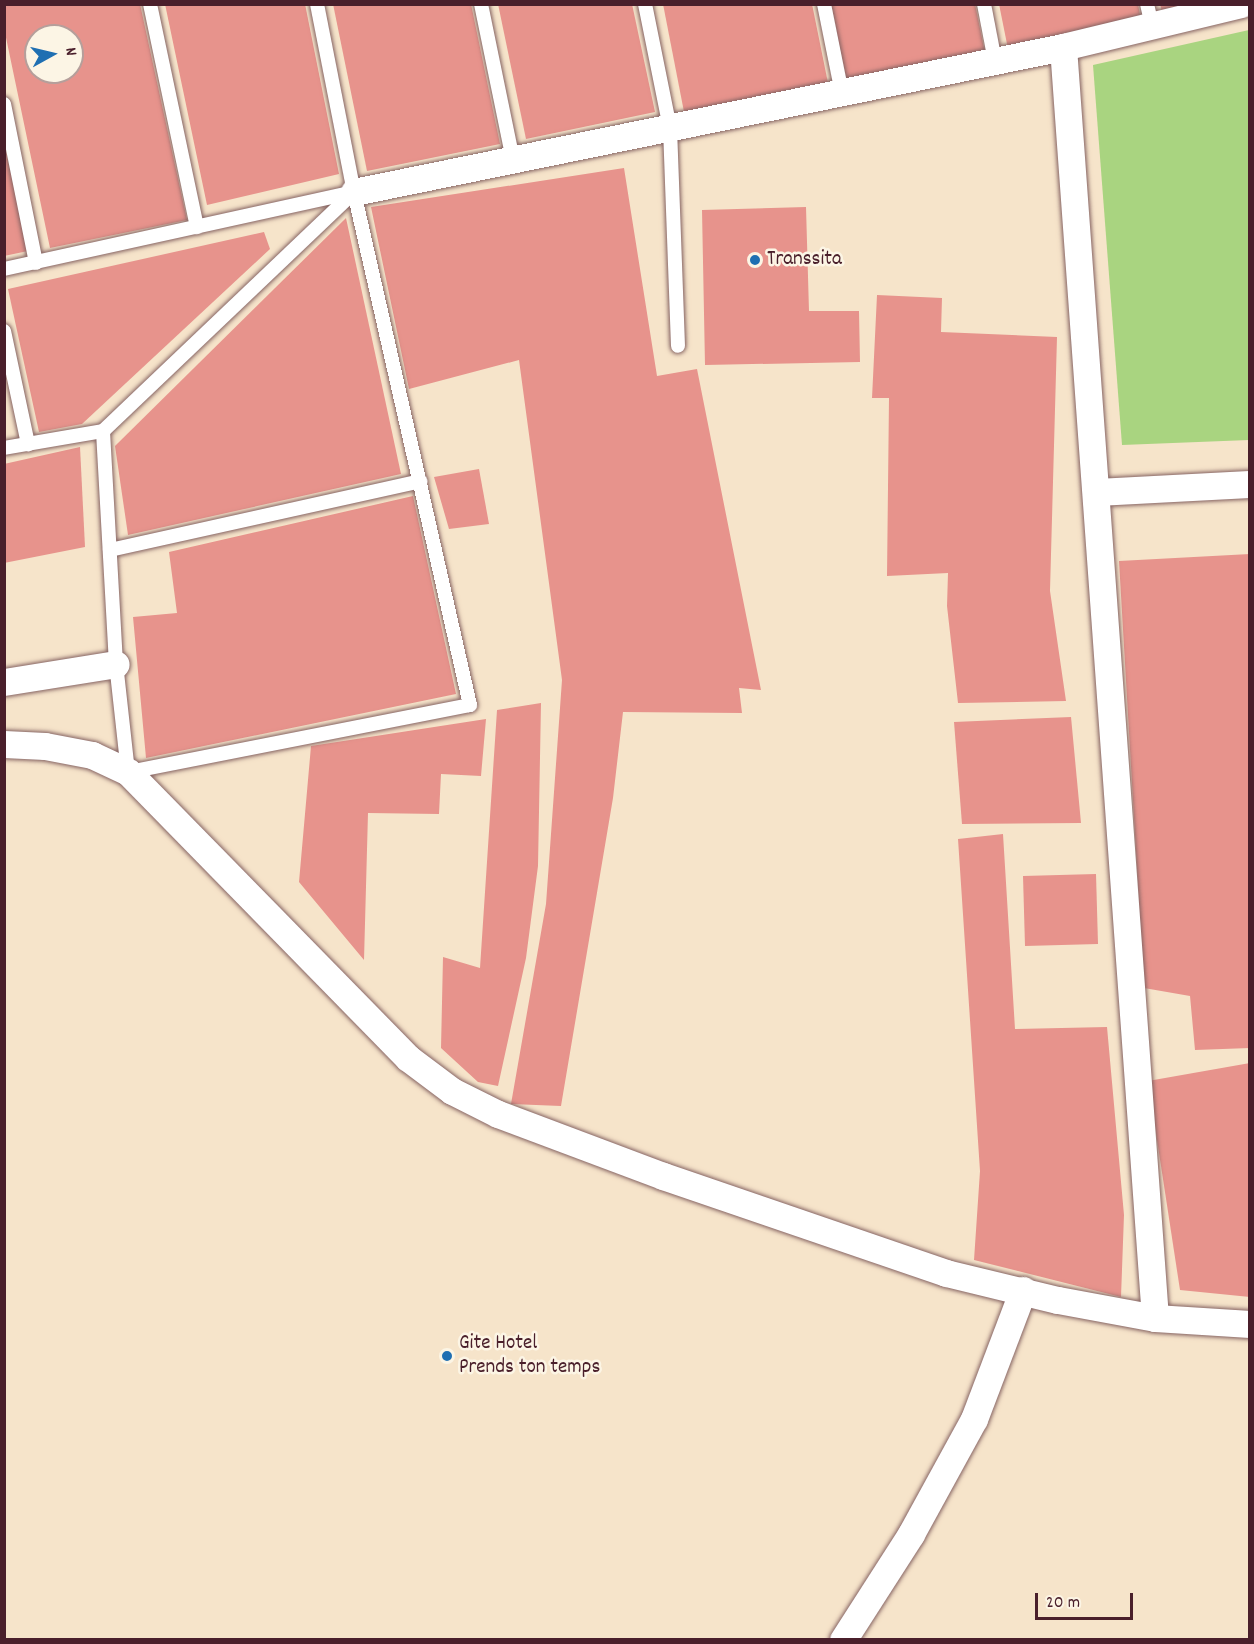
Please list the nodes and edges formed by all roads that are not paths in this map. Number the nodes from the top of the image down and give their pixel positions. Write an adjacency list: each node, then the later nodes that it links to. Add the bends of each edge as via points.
1 (150, 4): 16 (lane)
2 (317, 4): 15 (lane)
3 (481, 4): 14 (lane)
4 (645, 4): 13 (lane)
5 (824, 4): 11 (lane)
6 (984, 4): 10 (lane)
7 (1241, 4): 8 (street)
8 (1149, 15): 9 (street)
9 (1063, 47): 10 (street); 26 (street)
10 (995, 61): 11 (street)
11 (842, 93): 13 (street)
12 (4, 104): 17 (lane)
13 (670, 128): 14 (street); 20 (lane)
14 (513, 160): 15 (street)
15 (354, 192): 16 (lane); 21 (lane); 24 (lane)
16 (197, 227): 17 (lane)
17 (36, 262): 18 (lane)
18 (4, 269)
19 (4, 331): 22 (lane)
20 (678, 346)
21 (103, 431): 22 (lane); 27 (lane)
22 (28, 444): 23 (lane)
23 (4, 448)
24 (420, 481): 27 (lane); 31 (lane, via 470,705)
25 (1250, 484): 26 (street)
26 (1096, 492): 33 (street)
27 (110, 550): 28 (lane)
28 (116, 664): 29 (street); 31 (lane)
29 (4, 682)
30 (4, 744): 31 (street, via 45,746 92,755)
31 (128, 772): 32 (street, via 408,1058 452,1091 498,1114 663,1176 946,1273)
32 (1023, 1290): 33 (street); 35 (street, via 974,1419 911,1534)
33 (1155, 1318): 34 (street)
34 (1250, 1324)
35 (843, 1640)

